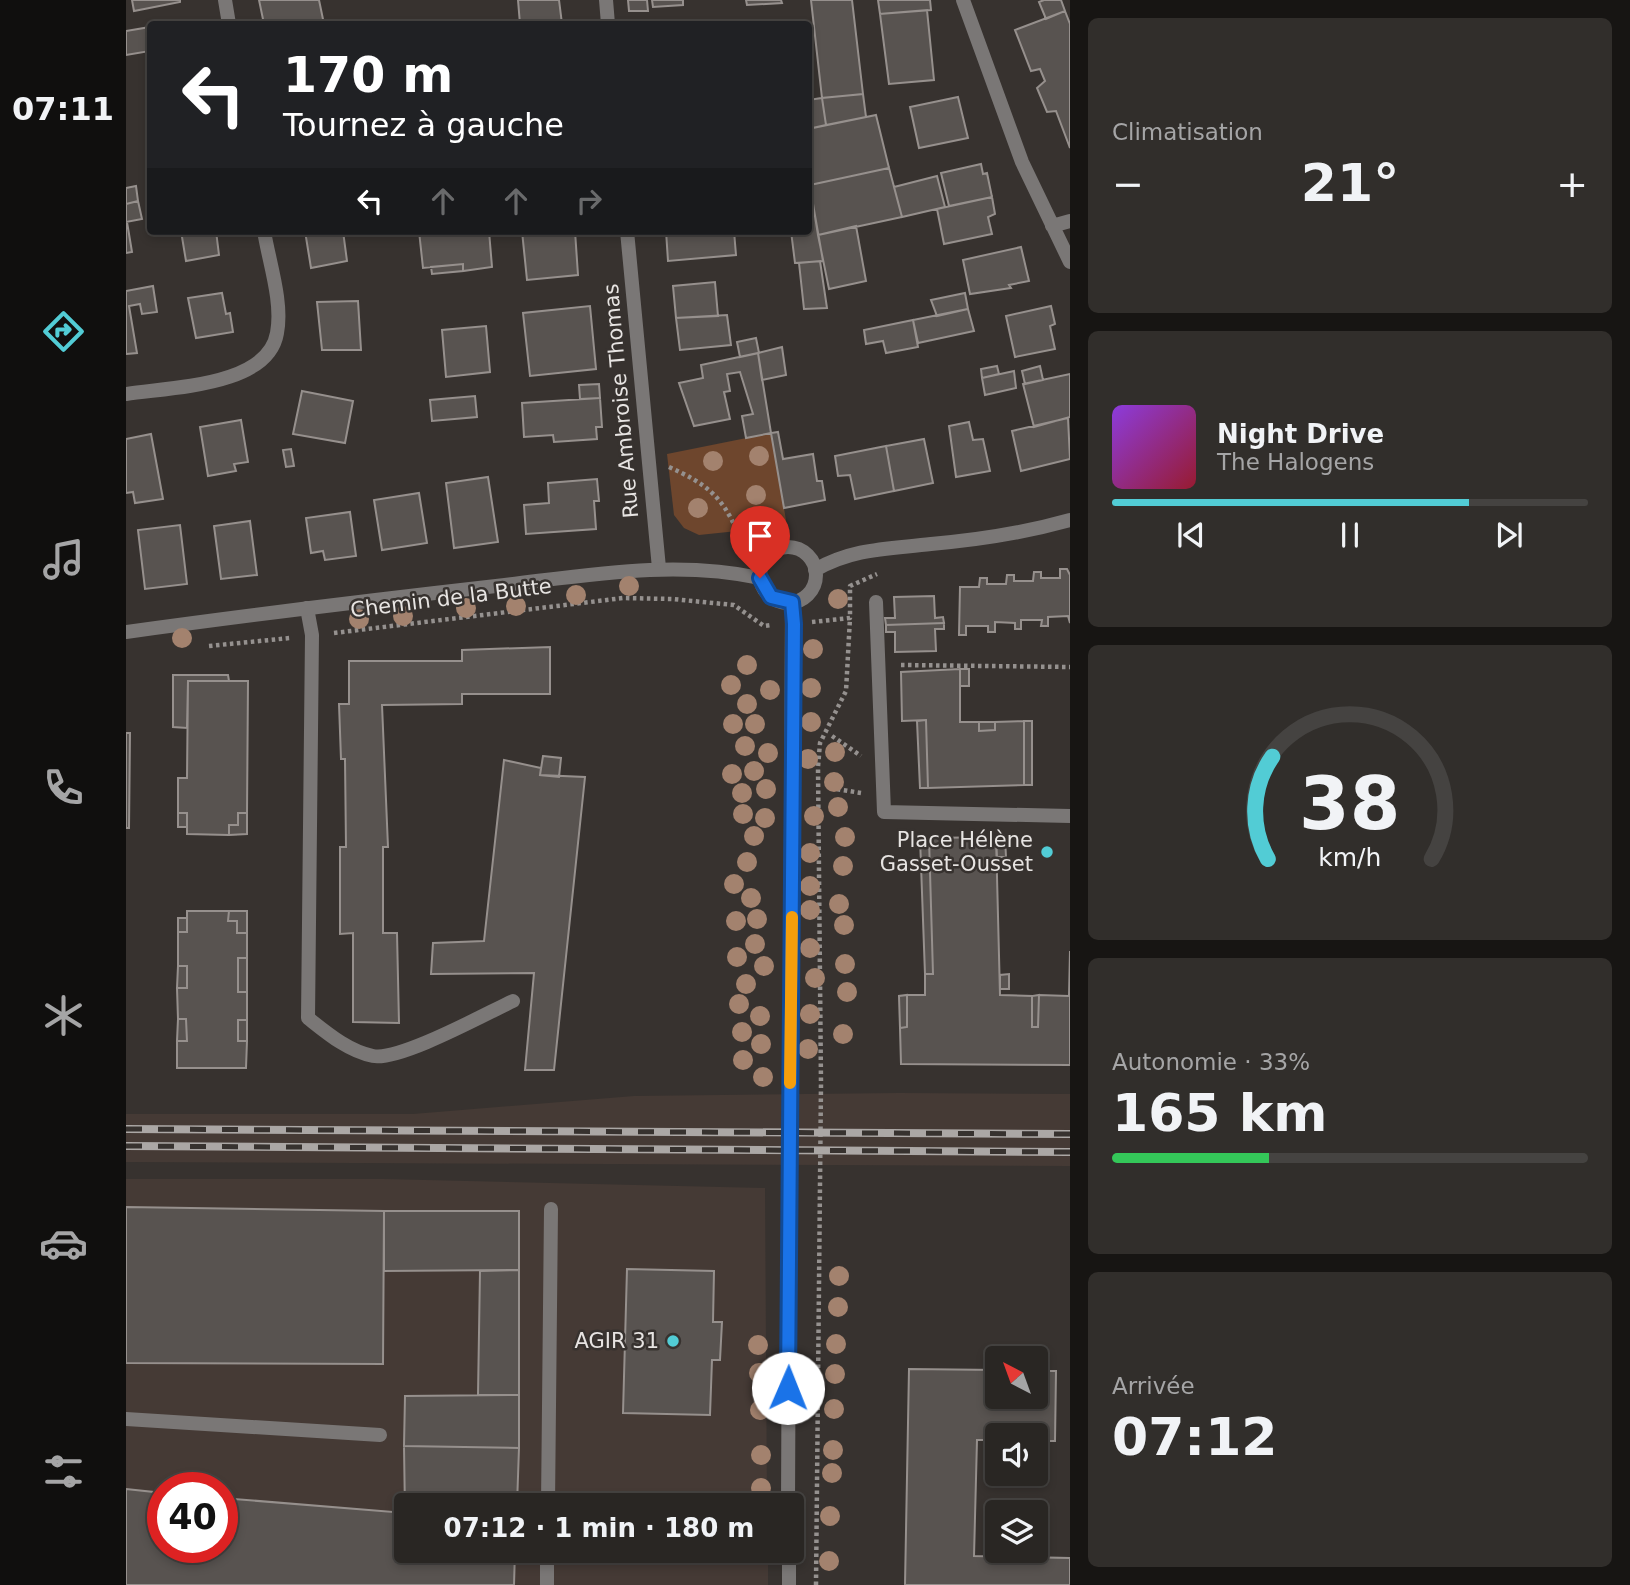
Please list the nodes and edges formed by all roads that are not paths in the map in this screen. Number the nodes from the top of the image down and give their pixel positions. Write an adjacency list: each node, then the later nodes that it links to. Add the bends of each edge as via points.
1 (225, 0): 4 (street)
2 (606, 0): 5 (street)
3 (963, 0): 7 (street, via 1023,162)
4 (228, 21)
5 (608, 21)
6 (1070, 221): 7 (street)
7 (1052, 226): 10 (street)
8 (265, 235): 11 (street, via 277,309 271,351 246,373)
9 (627, 235): 13 (street, Rue Ambroise Thomas)
10 (1070, 262)
11 (126, 394)
12 (1070, 520): 14 (street, via 1009,535 871,548)
13 (659, 568): 15 (street, Chemin de la Butte); 18 (street, Chemin de la Butte)
14 (815, 570): 15 (street, via 807,555 785,548 767,557); 16 (street, via 812,589)
15 (760, 578): 16 (street, via 771,597)
16 (792, 602): 26 (street)
17 (876, 602): 20 (street, via 884,811)
18 (307, 608): 19 (street, Chemin de la Butte); 21 (street, via 312,635 308,1018 333,1039 374,1056 409,1049)
19 (126, 632)
20 (1070, 816)
21 (513, 1001)
22 (551, 1209): 25 (street)
23 (126, 1419): 24 (street)
24 (380, 1435)
25 (548, 1493)
26 (788, 1493)
27 (547, 1563): 29 (street)
28 (789, 1563): 30 (street)
29 (547, 1585)
30 (789, 1585)

